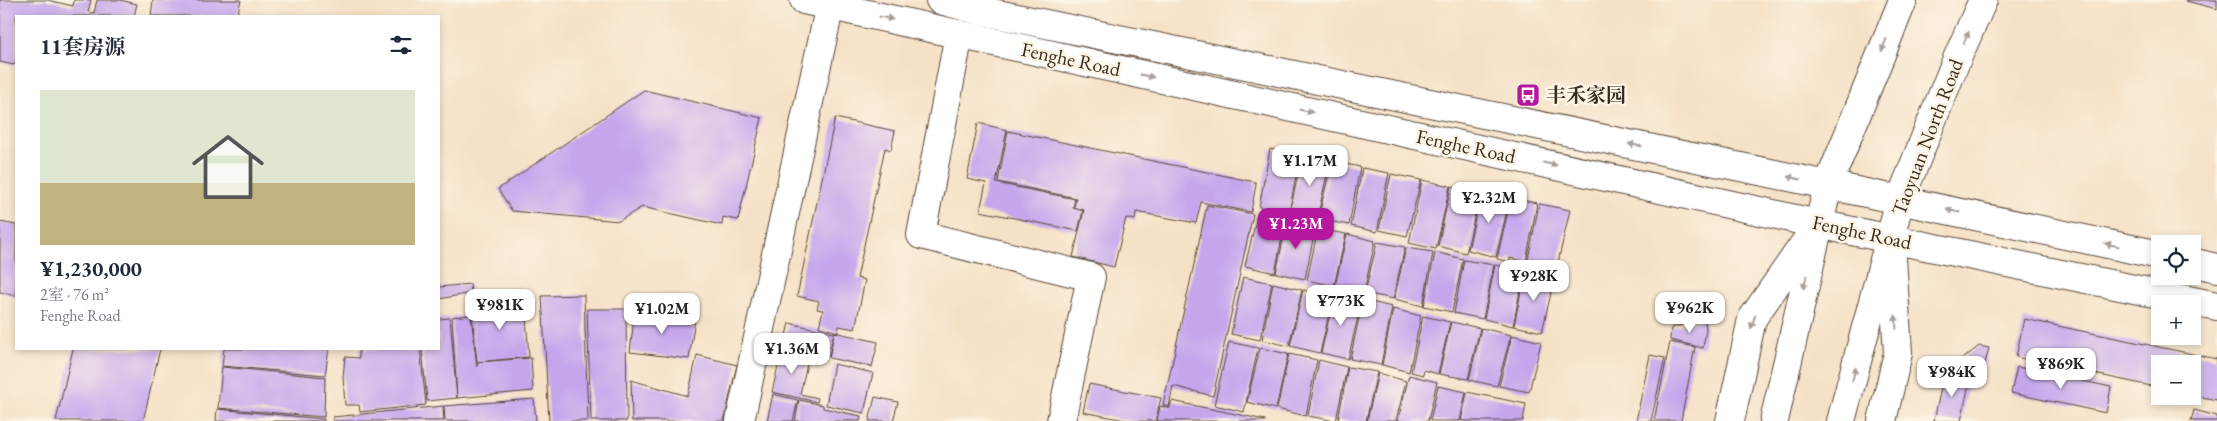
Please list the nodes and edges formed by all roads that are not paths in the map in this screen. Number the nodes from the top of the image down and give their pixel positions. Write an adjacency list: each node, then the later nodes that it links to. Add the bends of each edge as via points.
1 (940, 0): 6 (main road, Fenghe Road, one-way to 1)
2 (1903, 0): 6 (main road, one-way to 6)
3 (1983, 0): 7 (main road, Taoyuan North Road, one-way to 3)
4 (822, 2): 5 (main road, Fenghe Road, one-way to 5); 14 (main road)
5 (959, 34): 8 (main road, Fenghe Road, one-way to 8); 15 (main road, via 921,235 1091,277)
6 (1828, 185): 7 (main road, Fenghe Road); 8 (main road)
7 (1900, 200): 9 (main road, Taoyuan North Road); 10 (main road, Fenghe Road, one-way to 7)
8 (1818, 224): 9 (main road, Fenghe Road); 16 (main road, one-way to 16, via 1752,319); 17 (main road, one-way to 17)
9 (1891, 238): 13 (main road, Fenghe Road); 18 (main road, Taoyuan North Road, one-way to 9); 19 (main road, one-way to 9, via 1898,353)
10 (2151, 253)
11 (2201, 264): 12 (main road)
12 (2217, 268)
13 (2217, 306)
14 (740, 421)
15 (1061, 421)
16 (1730, 421)
17 (1774, 421)
18 (1841, 421)
19 (1882, 421)

